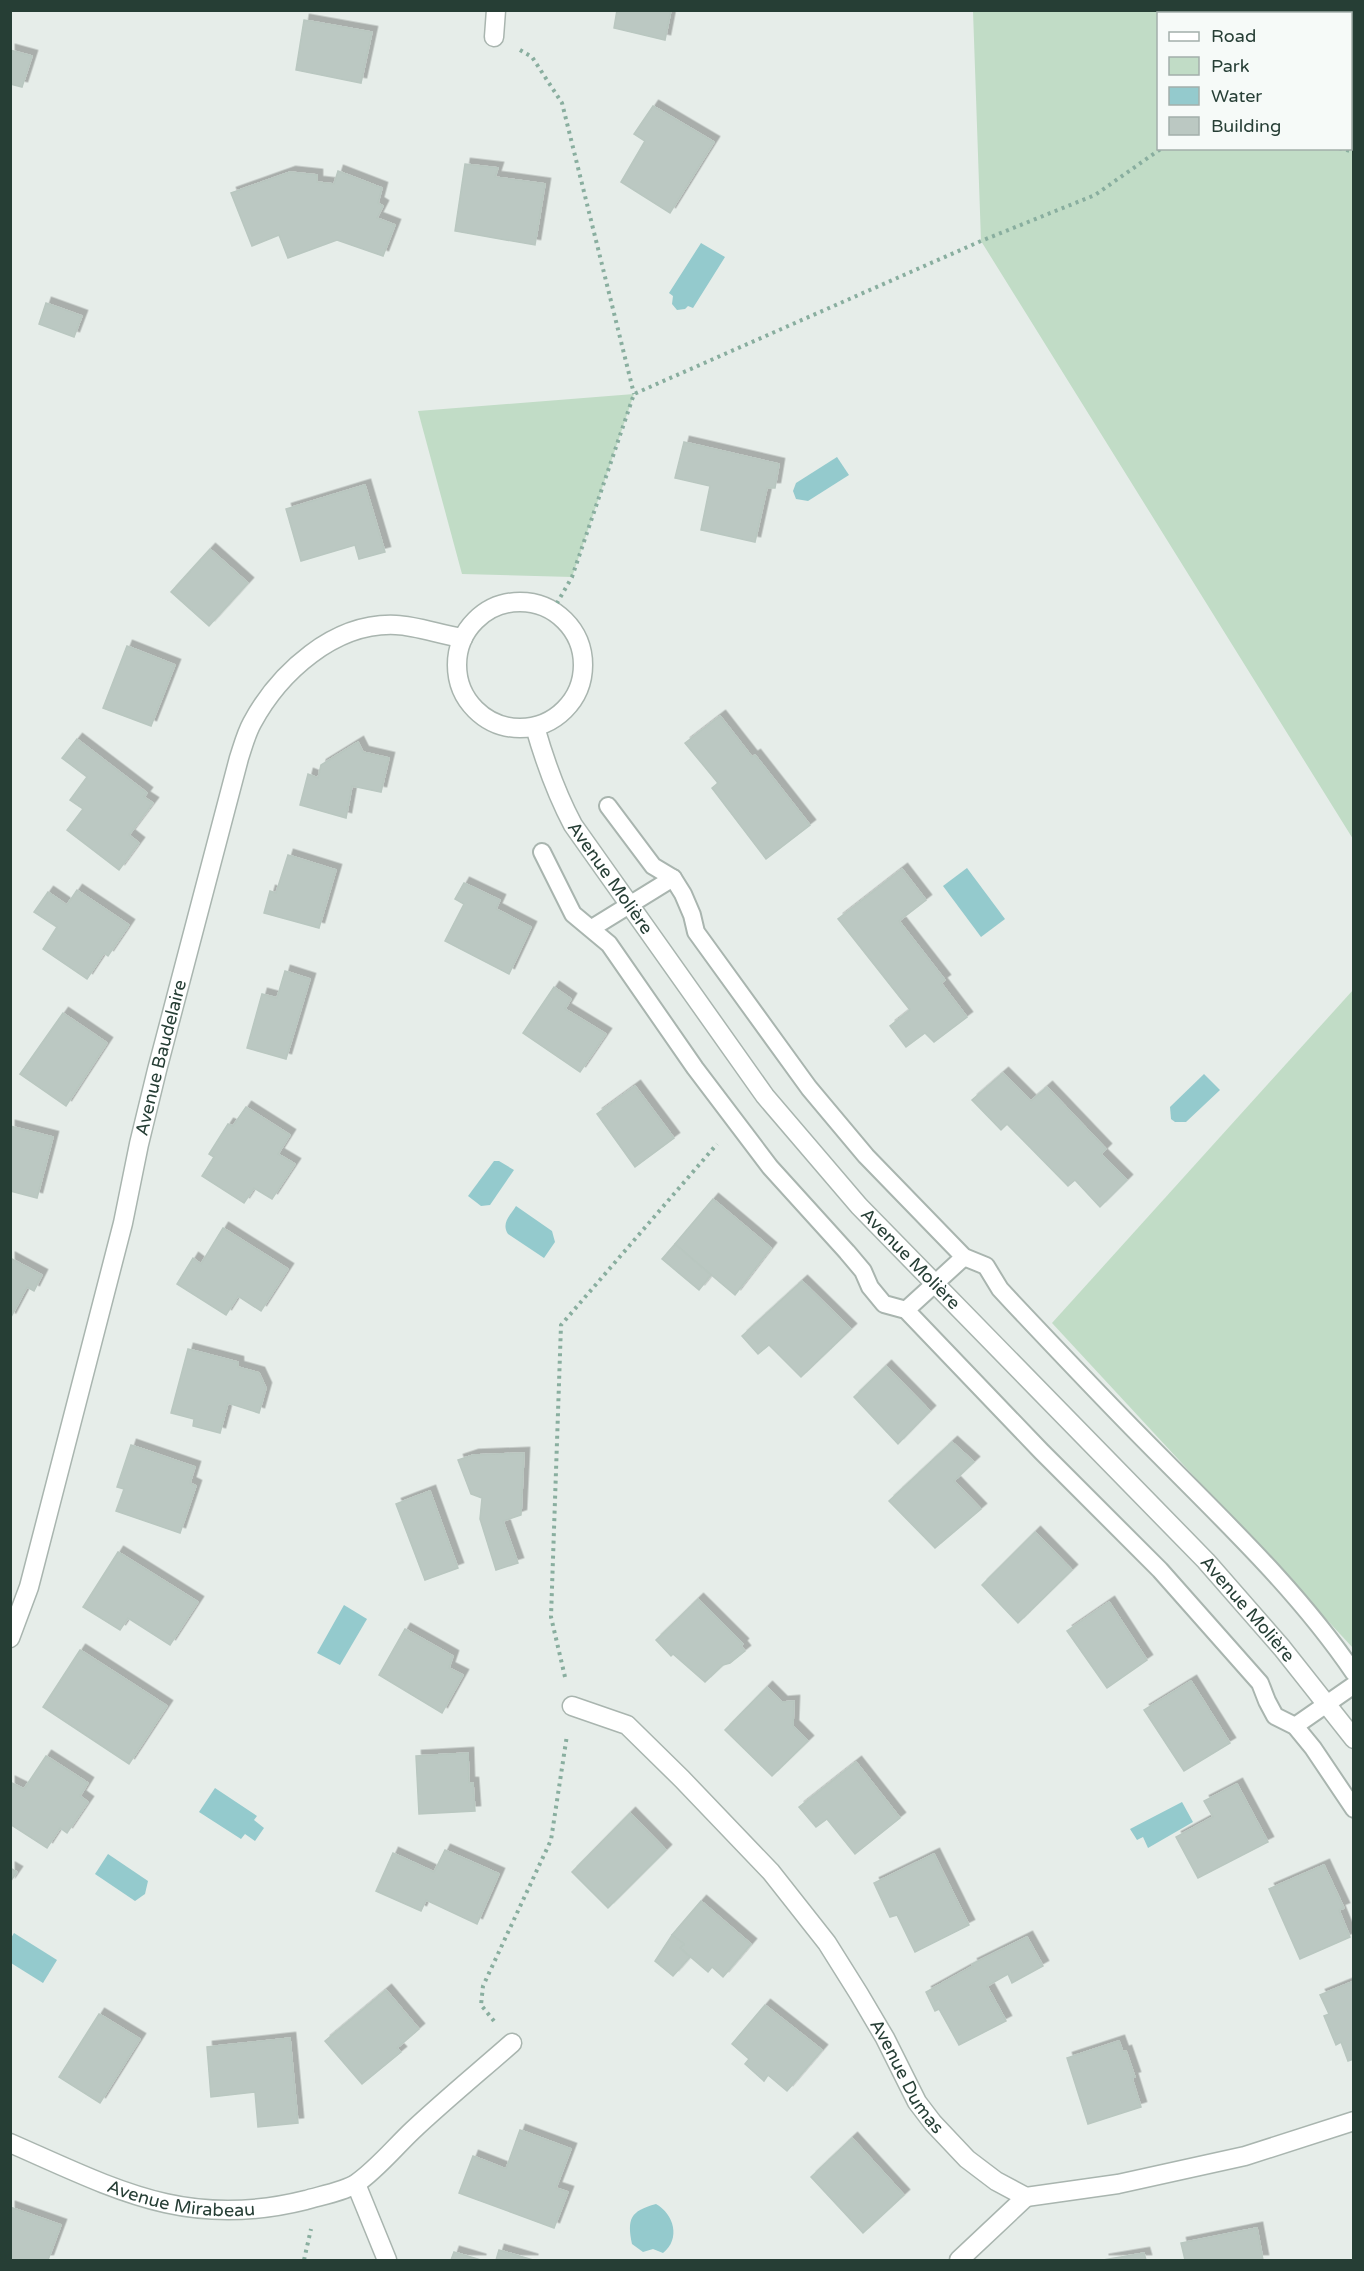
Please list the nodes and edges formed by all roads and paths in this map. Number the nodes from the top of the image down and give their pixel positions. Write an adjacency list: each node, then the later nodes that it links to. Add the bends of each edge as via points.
1 (496, 10): 2 (street)
2 (494, 36): 4 (path, via 532,57 562,104)
3 (1159, 150): 4 (path, via 1095,195)
4 (634, 394): 5 (path, via 572,577)
5 (553, 610): 6 (street, via 534,603 495,606); 7 (street, via 568,623 579,642 582,676 576,696 562,712)
6 (463, 638): 7 (street, via 457,669 460,684 476,711 510,728); 17 (street, Avenue Baudelaire, via 397,625 355,631 296,666 250,725 154,1081 123,1223 32,1575)
7 (535, 727): 11 (street, Avenue Molière, via 560,802)
8 (608, 806): 10 (lane, via 653,866)
9 (542, 852): 12 (lane, via 573,914)
10 (673, 878): 11 (lane); 14 (lane, via 696,932 809,1088 866,1156)
11 (629, 905): 12 (lane); 15 (street, Avenue Molière, via 765,1096 859,1206)
12 (592, 928): 13 (lane, via 609,944)
13 (737, 1124): 16 (lane, via 863,1271 884,1304); 21 (path, via 561,1325 551,1617)
14 (964, 1257): 15 (lane); 18 (lane, via 987,1266 1000,1289 1028,1319 1244,1540 1304,1608)
15 (934, 1282): 16 (lane); 20 (street, Avenue Molière, via 1206,1561)
16 (906, 1310): 22 (lane, via 1160,1570 1260,1683 1275,1716)
17 (10, 1638)
18 (1353, 1673)
19 (1353, 1685): 20 (lane)
20 (1327, 1704): 22 (lane); 23 (street, Avenue Molière)
21 (572, 1706): 25 (path, via 551,1840 483,1986 481,2005); 29 (street, Avenue Dumas, via 627,1725 771,1872 849,1977 885,2037 916,2102 967,2159)
22 (1296, 1726): 24 (lane)
23 (1353, 1739)
24 (1353, 1809)
25 (512, 2043): 28 (street, Avenue Mirabeau)
26 (1353, 2121): 29 (street, via 1245,2156 1118,2184)
27 (10, 2143): 28 (street, Avenue Mirabeau, via 129,2193 186,2208 252,2209 293,2203)
28 (356, 2184): 30 (street)
29 (1026, 2198): 31 (street)
30 (387, 2260)
31 (959, 2260)

